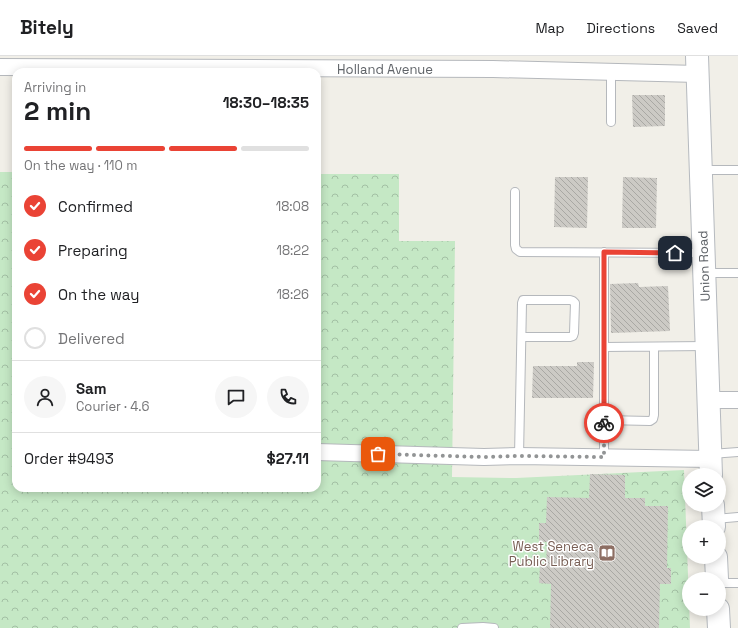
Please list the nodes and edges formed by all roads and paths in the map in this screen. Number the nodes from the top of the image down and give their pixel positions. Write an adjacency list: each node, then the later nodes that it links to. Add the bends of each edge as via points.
1 (111, 62): 4 (street, Holland Avenue); 5 (street, Holland Avenue)
2 (493, 63): 6 (street, Holland Avenue); 7 (street, Holland Avenue)
3 (698, 65): 7 (street, Holland Avenue); 9 (main road, Union Road)
4 (0, 67)
5 (133, 68)
6 (241, 68)
7 (611, 72): 8 (lane)
8 (611, 122)
9 (701, 170): 10 (lane); 13 (main road, Union Road)
10 (738, 170)
11 (515, 192): 12 (lane, via 515,245 520,252)
12 (604, 252): 13 (lane); 17 (lane)
13 (704, 263): 14 (lane); 16 (main road, Union Road)
14 (738, 272)
15 (522, 337): 15 (lane, via 523,300 573,300 573,336); 24 (lane)
16 (707, 346): 18 (lane); 19 (main road, Union Road)
17 (604, 347): 18 (lane); 21 (lane)
18 (654, 347): 21 (lane, via 653,419)
19 (708, 400): 20 (street); 26 (main road, Union Road)
20 (738, 400)
21 (604, 420): 25 (lane)
22 (321, 452): 24 (street)
23 (738, 452): 26 (lane)
24 (519, 456): 25 (street)
25 (604, 457): 26 (street)
26 (710, 463)
27 (713, 517): 28 (lane)
28 (738, 517)
29 (726, 583): 30 (lane)
30 (738, 583)
31 (718, 616): 34 (main road)
32 (462, 628): 33 (lane)
33 (494, 628)
34 (719, 628)

